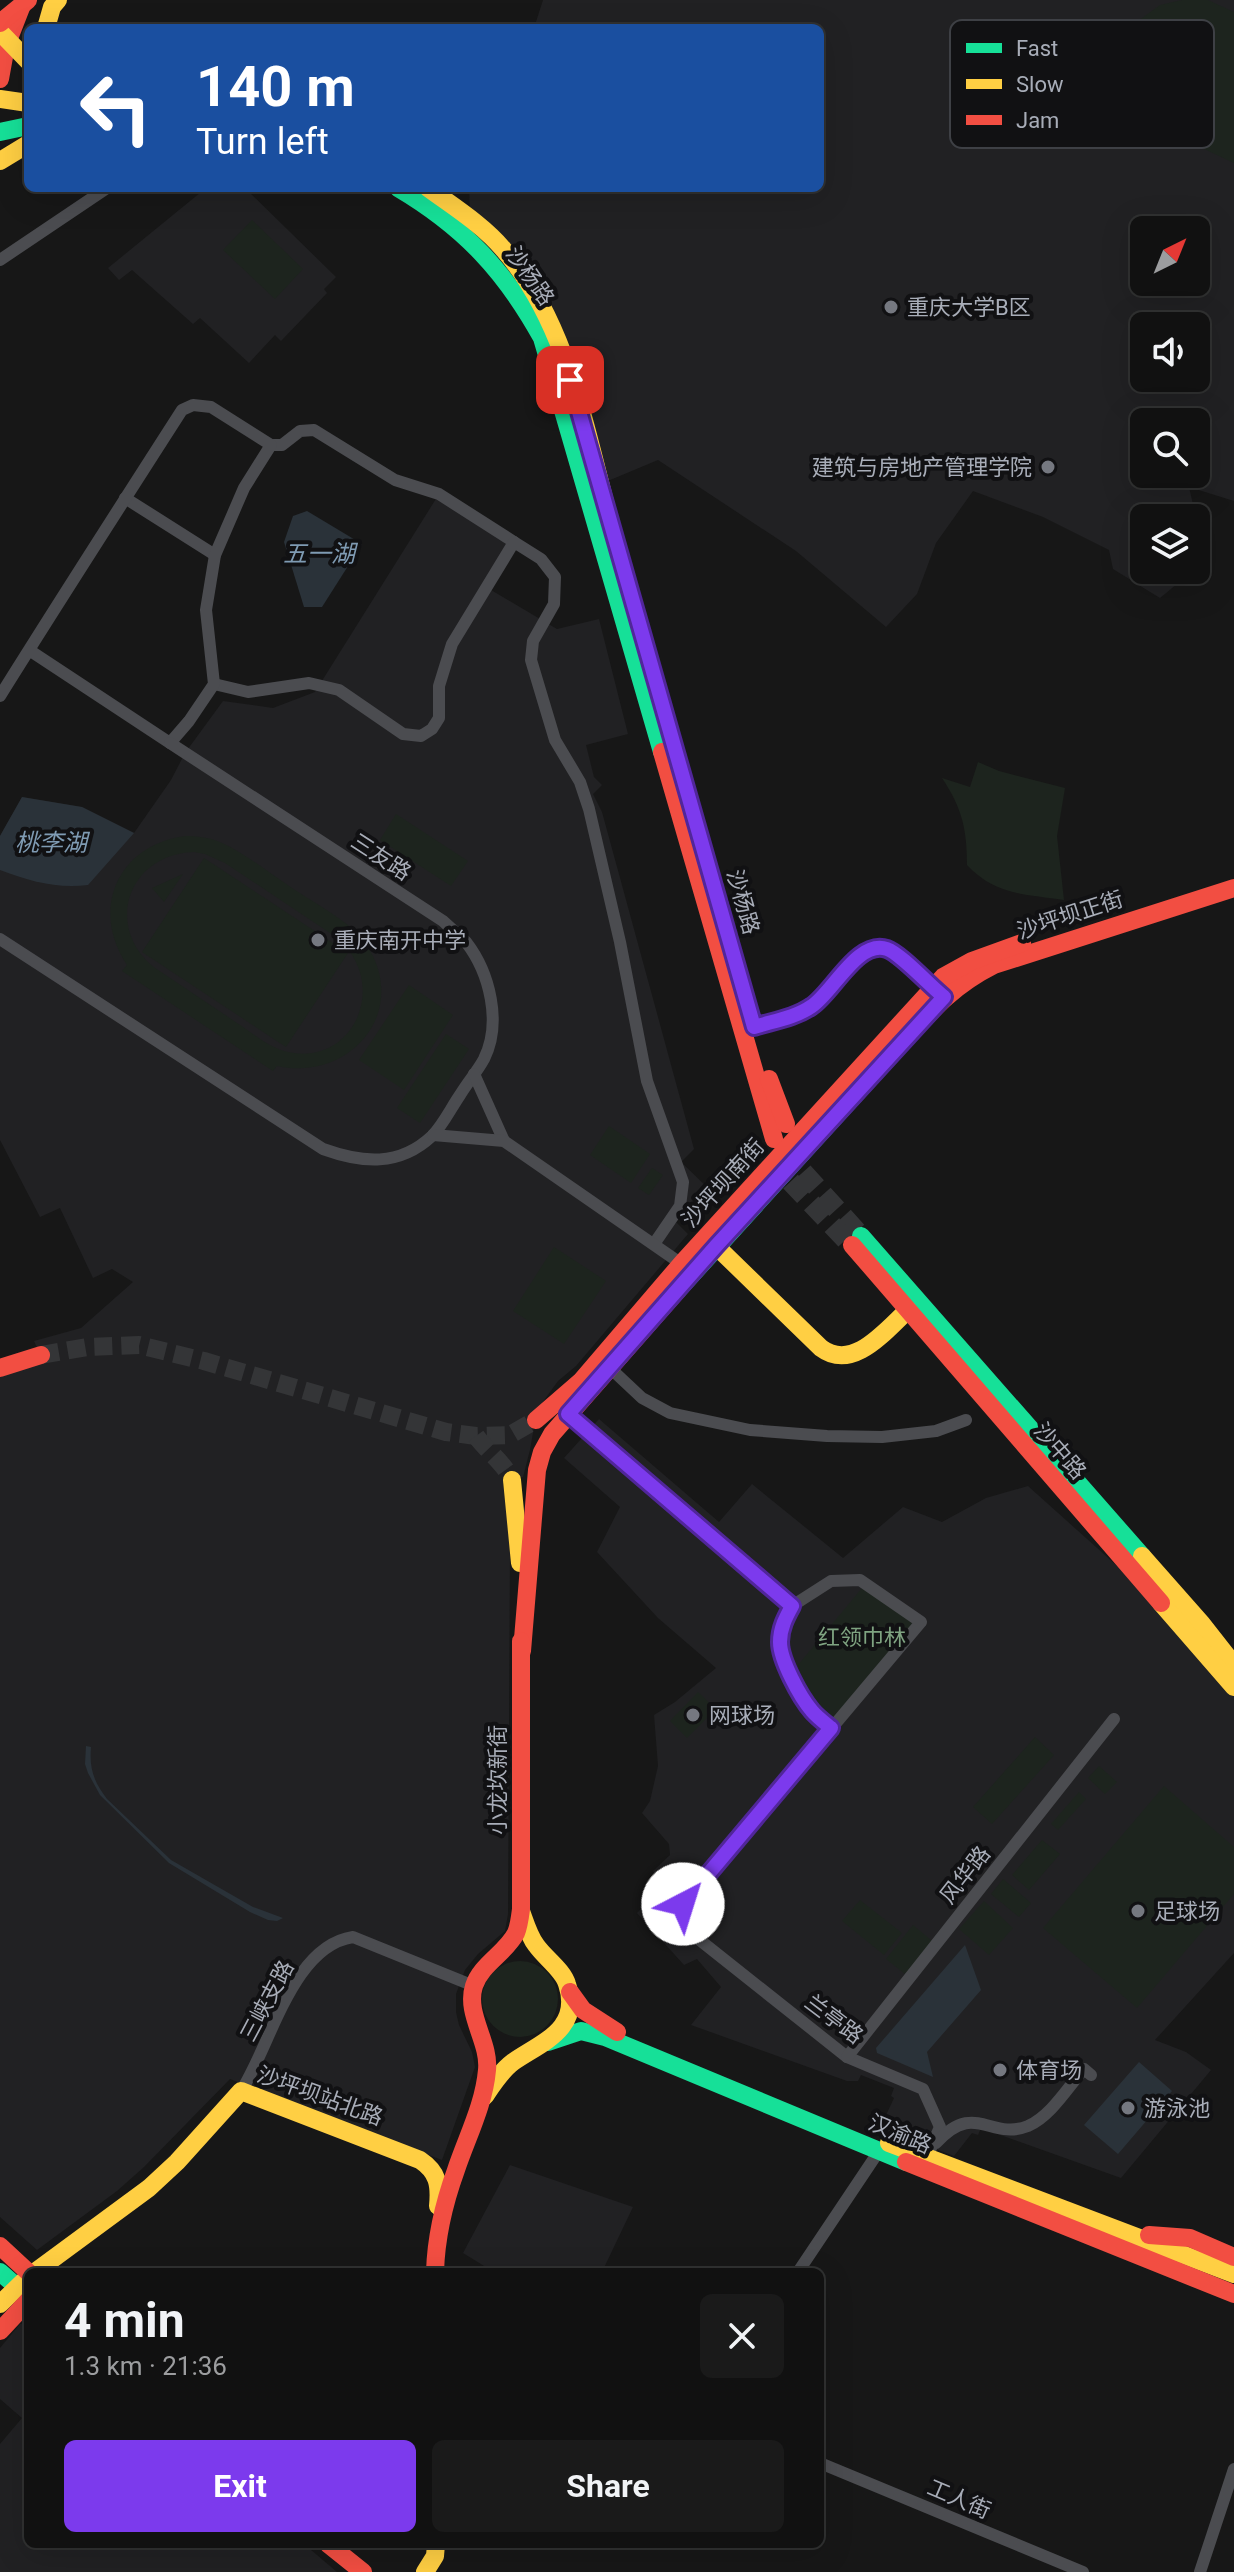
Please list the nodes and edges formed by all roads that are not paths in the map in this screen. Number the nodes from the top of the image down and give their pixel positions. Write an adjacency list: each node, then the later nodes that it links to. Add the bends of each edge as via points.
1 (26, 0): 3 (main road, bridge); 7 (main road, via 6,46)
2 (58, 0): 4 (main road)
3 (0, 23)
4 (47, 24)
5 (0, 32): 6 (main road, bridge)
6 (24, 57)
7 (0, 79)
8 (0, 99): 9 (main road)
9 (24, 102)
10 (24, 127): 11 (main road)
11 (0, 132)
12 (24, 136): 13 (main road)
13 (0, 144)
14 (24, 146): 15 (main road)
15 (0, 161)
16 (101, 192): 19 (street)
17 (404, 192): 32 (main road, 沙杨路, via 492,260 542,338)
18 (434, 192): 32 (main road, 沙杨路, via 504,250 554,331)
19 (0, 260)
20 (271, 445): 21 (street, via 211,407 193,405 182,410); 22 (street, via 314,430 395,480 439,494); 23 (street, via 244,488)
21 (125, 498): 23 (street); 24 (street)
22 (514, 542): 25 (street, via 452,644 439,686 439,718 421,736 403,734 339,690 309,683 248,692); 38 (street, via 541,559 555,577 554,604 533,641 531,660 555,740 589,809 647,1081 683,1182 680,1206)
23 (215, 555): 25 (street, via 206,610)
24 (29, 650): 26 (street); 27 (street, 三友路)
25 (214, 684): 27 (street)
26 (0, 696)
27 (170, 743): 33 (street, 三友路, via 443,921 466,942 492,1008 485,1058)
28 (1234, 875): 31 (main road, 沙坪坝正街, via 972,961)
29 (1234, 888): 31 (main road, 沙坪坝正街, via 1017,957)
30 (0, 939): 35 (street, via 323,1149 374,1161 406,1153)
31 (938, 993): 32 (street, via 889,950 877,948 864,951 814,1005); 39 (main road, 沙坪坝南街); 40 (main road, 沙坪坝南街)
32 (748, 1028): 34 (main road); 36 (main road)
33 (474, 1074): 35 (street); 37 (street)
34 (786, 1124)
35 (433, 1135): 37 (street)
36 (774, 1139)
37 (504, 1141): 38 (street)
38 (654, 1244): 40 (street)
39 (716, 1246): 40 (main road, 沙坪坝南街); 41 (main road, via 834,1357 862,1350)
40 (688, 1268): 43 (main road, 沙坪坝南街); 46 (main road, 沙坪坝南街, via 581,1381)
41 (908, 1310): 52 (main road, 沙中路, via 856,1240 908,1287); 53 (main road, 沙中路)
42 (41, 1355): 44 (main road)
43 (609, 1367): 45 (main road, 沙坪坝南街); 47 (street, via 642,1398 670,1413 750,1430 882,1437 936,1431)
44 (0, 1368)
45 (568, 1414): 48 (main road, 沙坪坝南街); 50 (street)
46 (536, 1420)
47 (966, 1420)
48 (542, 1452): 51 (main road, 小龙坎新街)
49 (512, 1480): 51 (main road, 小龙坎新街)
50 (792, 1606): 55 (street, via 783,1621 784,1658 812,1711); 55 (street, via 831,1581 860,1580 921,1622)
51 (522, 1651): 56 (main road, 小龙坎新街)
52 (1234, 1665)
53 (1234, 1687)
54 (1114, 1719): 60 (street, 风华路)
55 (831, 1728): 60 (street, 兰亭路, via 672,1918)
56 (521, 1909): 57 (main road, 小龙坎新街, via 517,1931); 58 (main road, 小龙坎新街, via 534,1943 561,1972)
57 (474, 1986): 62 (street, 三峡支路, via 353,1937 336,1940 300,1973); 63 (main road, via 473,2009 487,2050)
58 (570, 1992): 59 (main road, via 569,2014); 65 (main road, 汉渝路, via 583,2010 612,2030)
59 (548, 2042): 63 (main road, via 503,2071); 64 (main road, 汉渝路, via 581,2031 605,2037)
60 (847, 2057): 65 (street, 兰亭路, via 923,2089 940,2127)
61 (1091, 2075): 65 (street, via 1084,2069 1041,2119 1025,2127 958,2123)
62 (241, 2091): 67 (main road, 沙坪坝站北路, via 432,2167 439,2189); 70 (main road, 沙坪坝站北路, via 157,2181)
63 (481, 2102): 67 (main road)
64 (879, 2151): 72 (street); 79 (main road, 汉渝路)
65 (929, 2152): 66 (main road, 汉渝路)
66 (1130, 2234): 69 (main road, via 1190,2238); 74 (main road, 汉渝路)
67 (436, 2241): 71 (main road)
68 (0, 2246): 75 (main road)
69 (1234, 2257)
70 (40, 2268)
71 (435, 2268)
72 (801, 2268)
73 (0, 2272): 76 (main road)
74 (1234, 2274)
75 (24, 2282)
76 (24, 2284)
77 (24, 2286): 80 (main road)
78 (24, 2289): 81 (main road)
79 (1234, 2294)
80 (0, 2304)
81 (0, 2331)
82 (824, 2465): 90 (street, 工人街)
83 (1234, 2469): 91 (street)
84 (333, 2548): 87 (main road)
85 (437, 2548): 88 (main road)
86 (439, 2548): 89 (main road)
87 (362, 2570)
88 (425, 2572)
89 (442, 2572)
90 (1083, 2572)
91 (1200, 2572)

